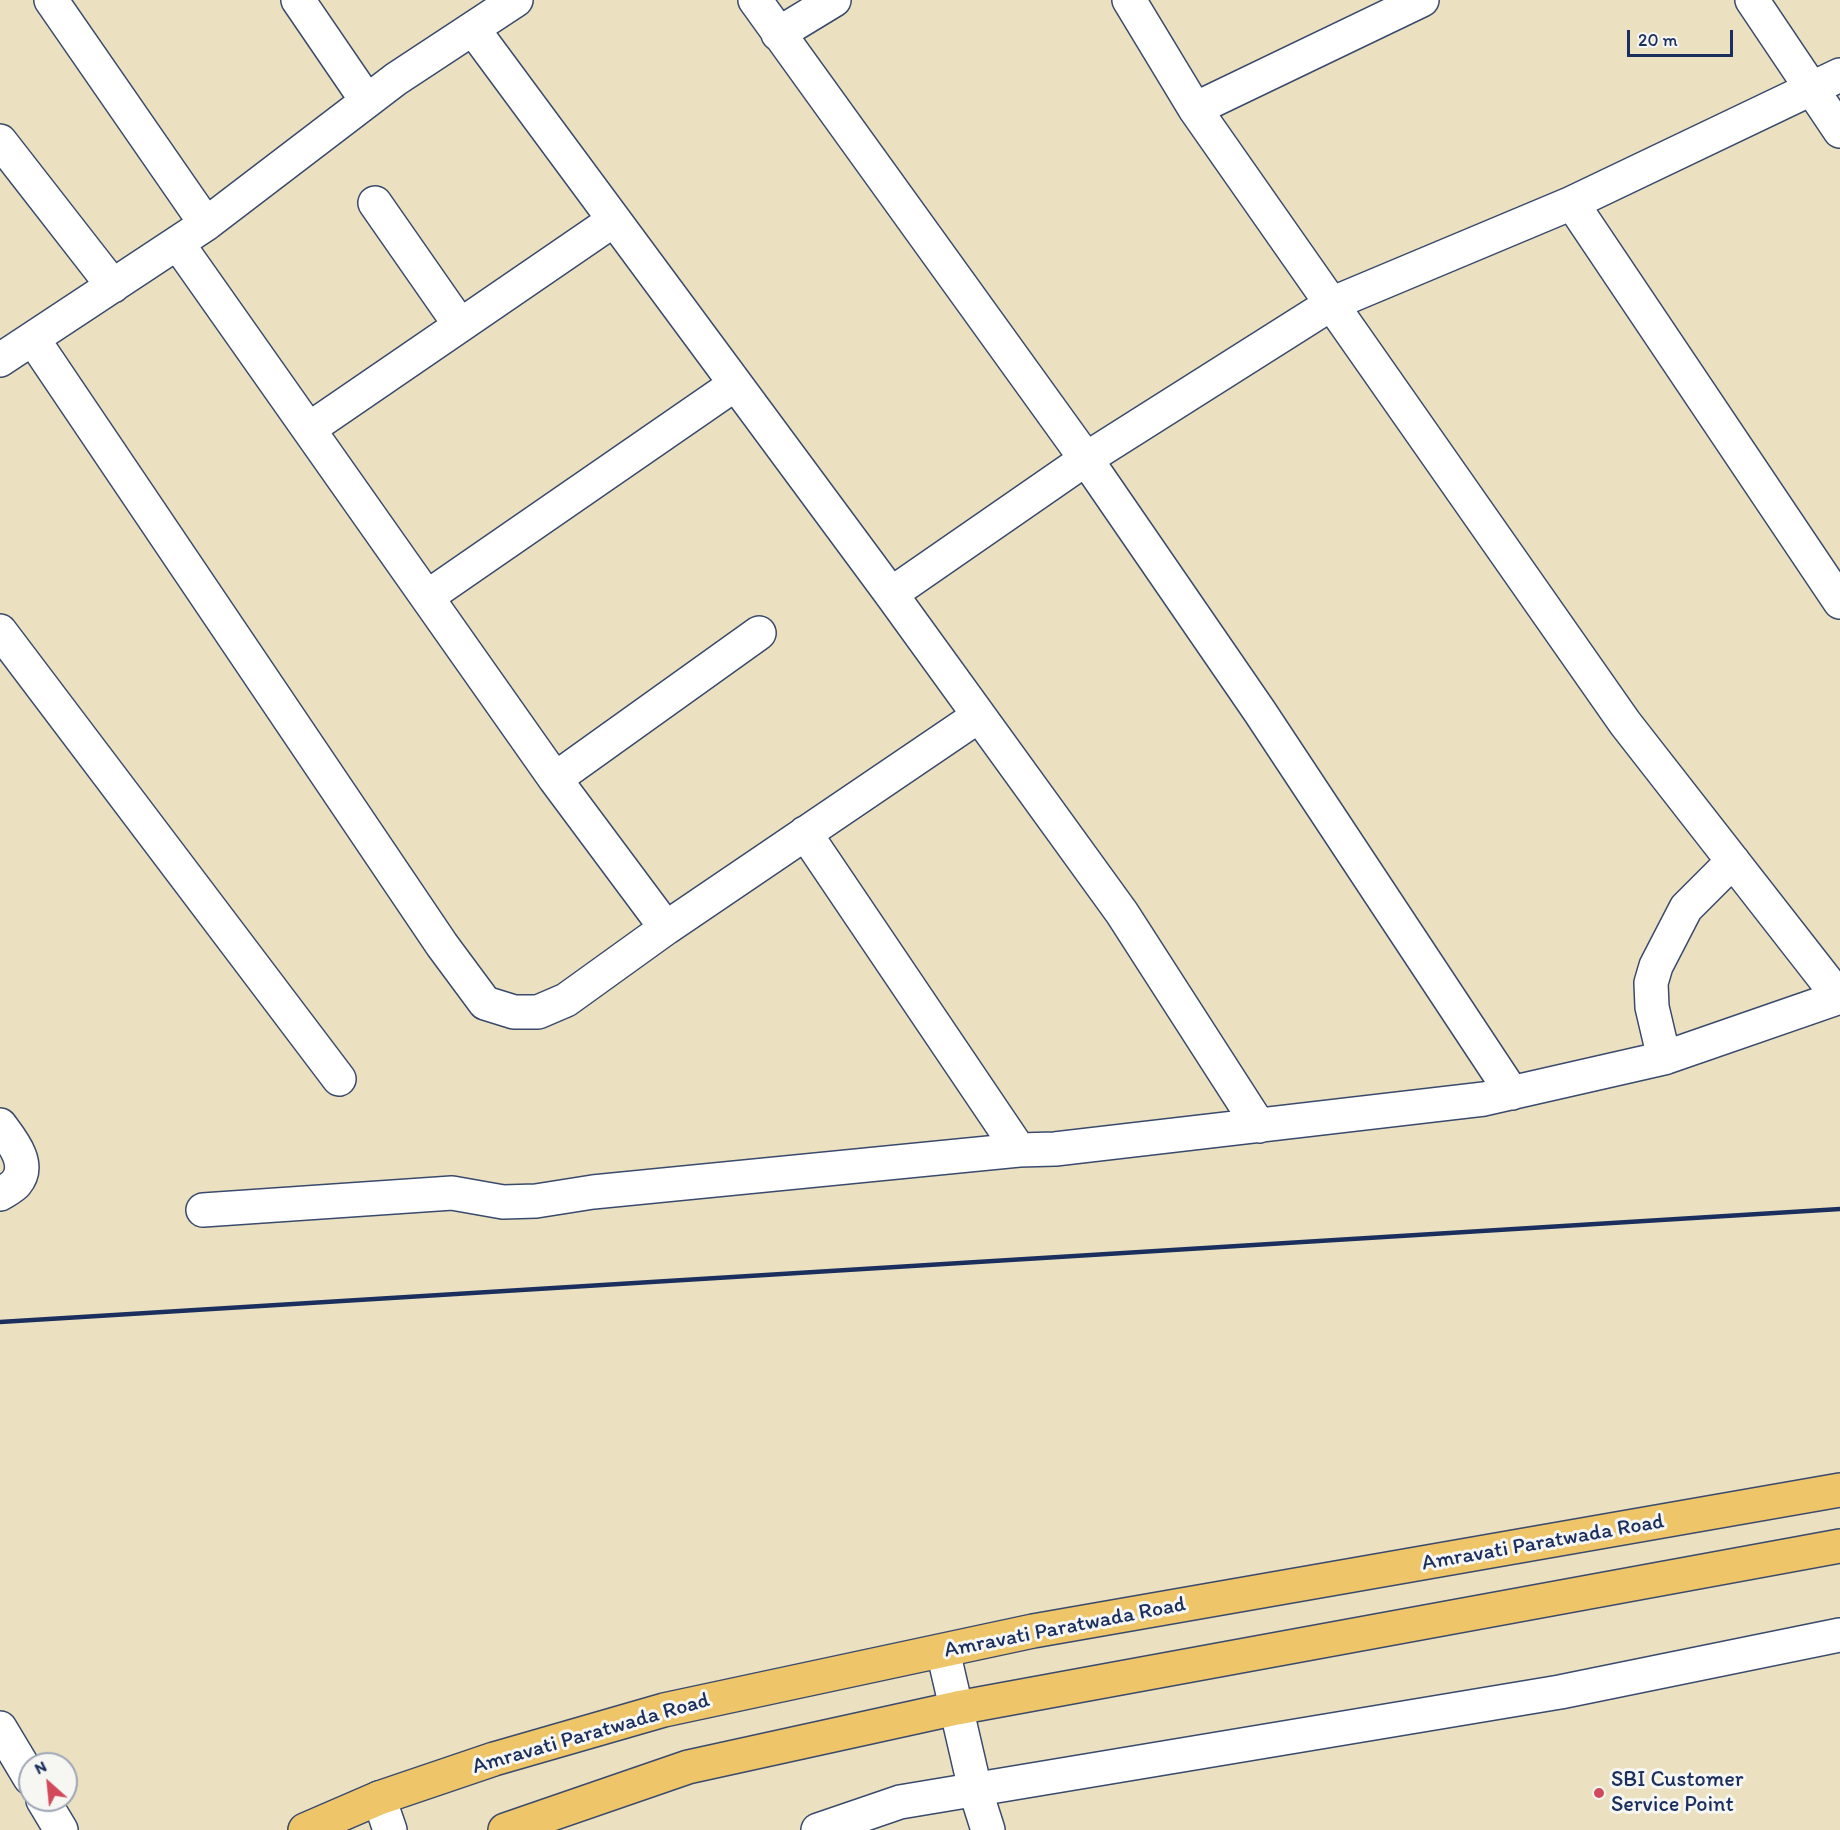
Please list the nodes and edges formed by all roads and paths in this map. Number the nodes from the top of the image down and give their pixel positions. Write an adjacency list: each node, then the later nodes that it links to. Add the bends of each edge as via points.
1 (51, 0): 19 (street)
2 (298, 0): 12 (street)
3 (516, 0): 9 (street)
4 (755, 0): 10 (street)
5 (834, 0): 10 (street)
6 (1129, 0): 13 (street)
7 (1422, 0): 13 (street)
8 (1752, 0): 11 (street)
9 (473, 28): 12 (street); 18 (street)
10 (778, 34): 28 (street)
11 (1826, 82): 14 (street); 17 (street)
12 (367, 101): 19 (street)
13 (1195, 109): 22 (street)
14 (1840, 130)
15 (0, 141): 21 (street)
16 (375, 203): 23 (street)
17 (1572, 203): 22 (street); 31 (street)
18 (614, 220): 23 (street); 26 (street)
19 (206, 224): 20 (street)
20 (177, 244): 21 (street); 27 (street)
21 (113, 286): 24 (street)
22 (1330, 304): 28 (street); 37 (street, via 1625,723)
23 (460, 325): 27 (street)
24 (33, 339): 25 (street); 38 (street, via 422,915 486,1003 514,1012 538,1012 566,1000)
25 (0, 360)
26 (734, 385): 29 (street); 30 (street)
27 (309, 429): 30 (street)
28 (1086, 459): 29 (street); 42 (street, via 1260,712)
29 (891, 594): 34 (street)
30 (426, 597): 35 (street)
31 (1840, 602)
32 (0, 631): 41 (street)
33 (759, 633): 35 (street)
34 (978, 717): 36 (street); 44 (street, via 1122,913)
35 (555, 778): 38 (street)
36 (805, 833): 38 (street); 45 (street)
37 (1733, 861): 39 (street); 40 (street, via 1686,908 1656,966 1651,983 1652,1007)
38 (666, 928)
39 (1839, 997): 40 (street)
40 (1664, 1058): 42 (street)
41 (339, 1079)
42 (1512, 1093): 44 (street)
43 (0, 1125): 46 (street, via 15,1145 22,1165 17,1182)
44 (1259, 1126): 45 (street, via 1055,1149)
45 (1019, 1149): 47 (street, via 536,1201 503,1202 452,1193)
46 (0, 1194)
47 (203, 1210)
48 (1840, 1490): 51 (main road, Amravati Paratwada Road, via 1033,1631)
49 (1840, 1546): 52 (main road)
50 (1840, 1635): 55 (street, via 1560,1692)
51 (943, 1651): 52 (street); 56 (main road, Amravati Paratwada Road, via 664,1710 494,1759)
52 (957, 1708): 55 (street); 61 (main road, via 688,1767)
53 (0, 1728): 54 (street)
54 (18, 1758)
55 (975, 1789): 62 (street, via 900,1802); 63 (street)
56 (379, 1798): 59 (main road, Amravati Paratwada Road); 60 (street)
57 (50, 1812): 58 (street)
58 (61, 1830)
59 (305, 1830)
60 (390, 1830)
61 (505, 1830)
62 (818, 1830)
63 (988, 1830)

